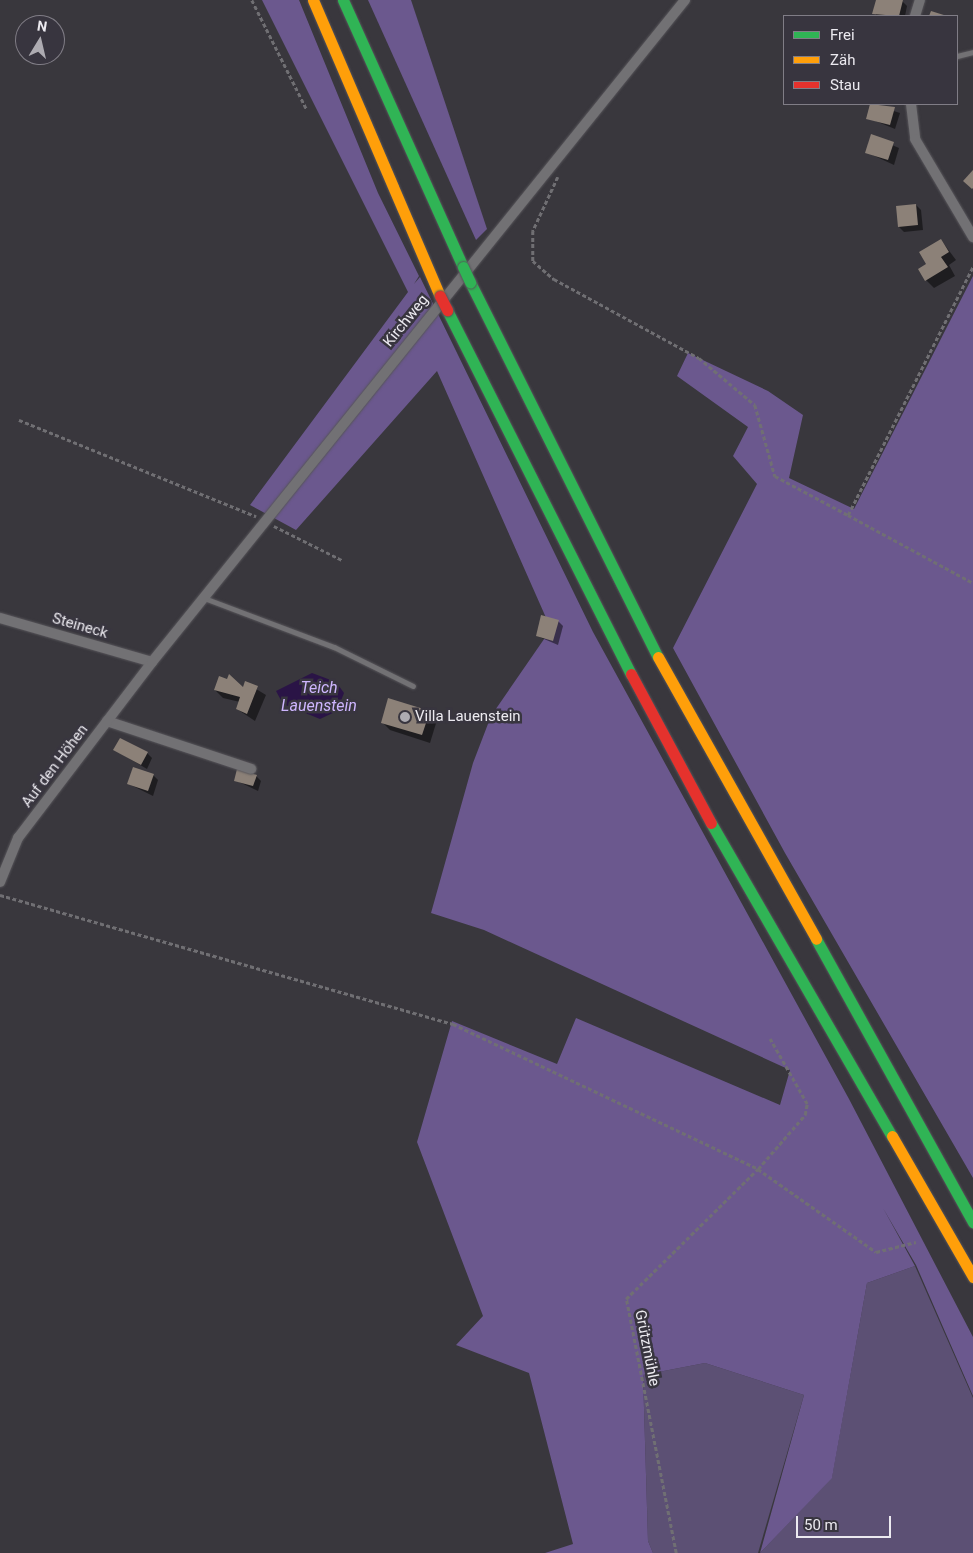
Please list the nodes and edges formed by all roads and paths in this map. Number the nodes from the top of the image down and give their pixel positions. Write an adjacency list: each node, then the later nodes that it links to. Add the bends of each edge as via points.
1 (252, 0): 10 (path)
2 (313, 0): 31 (highway, bridge, via 440,296 542,505 710,821)
3 (343, 0): 29 (highway, bridge, via 470,282 631,608)
4 (686, 0): 16 (street, Kirchweg)
5 (920, 0): 6 (street)
6 (915, 15)
7 (973, 52): 8 (lane)
8 (958, 56)
9 (911, 105): 12 (street, via 915,139)
10 (307, 110)
11 (561, 169): 15 (path, via 533,231 532,261 554,279 699,358 755,405 775,476)
12 (973, 237)
13 (973, 266): 15 (path)
14 (19, 420): 16 (path, via 229,502)
15 (848, 515): 18 (path)
16 (265, 521): 17 (path); 19 (street, Kirchweg)
17 (342, 560)
18 (973, 583)
19 (203, 598): 21 (street, Kirchweg); 22 (lane, via 334,647)
20 (0, 618): 21 (street, Steineck)
21 (152, 662): 23 (street, Auf den Höhen)
22 (413, 686)
23 (107, 721): 24 (street, Auf den Höhen); 25 (street, Auf den Höhen, via 18,838)
24 (251, 769)
25 (0, 882)
26 (0, 894): 28 (path, via 453,1024)
27 (770, 1038): 28 (path, via 807,1110)
28 (758, 1169): 30 (path, via 876,1252); 32 (path, Grützmühle, via 626,1300)
29 (973, 1222)
30 (916, 1242)
31 (973, 1278)
32 (676, 1553)

